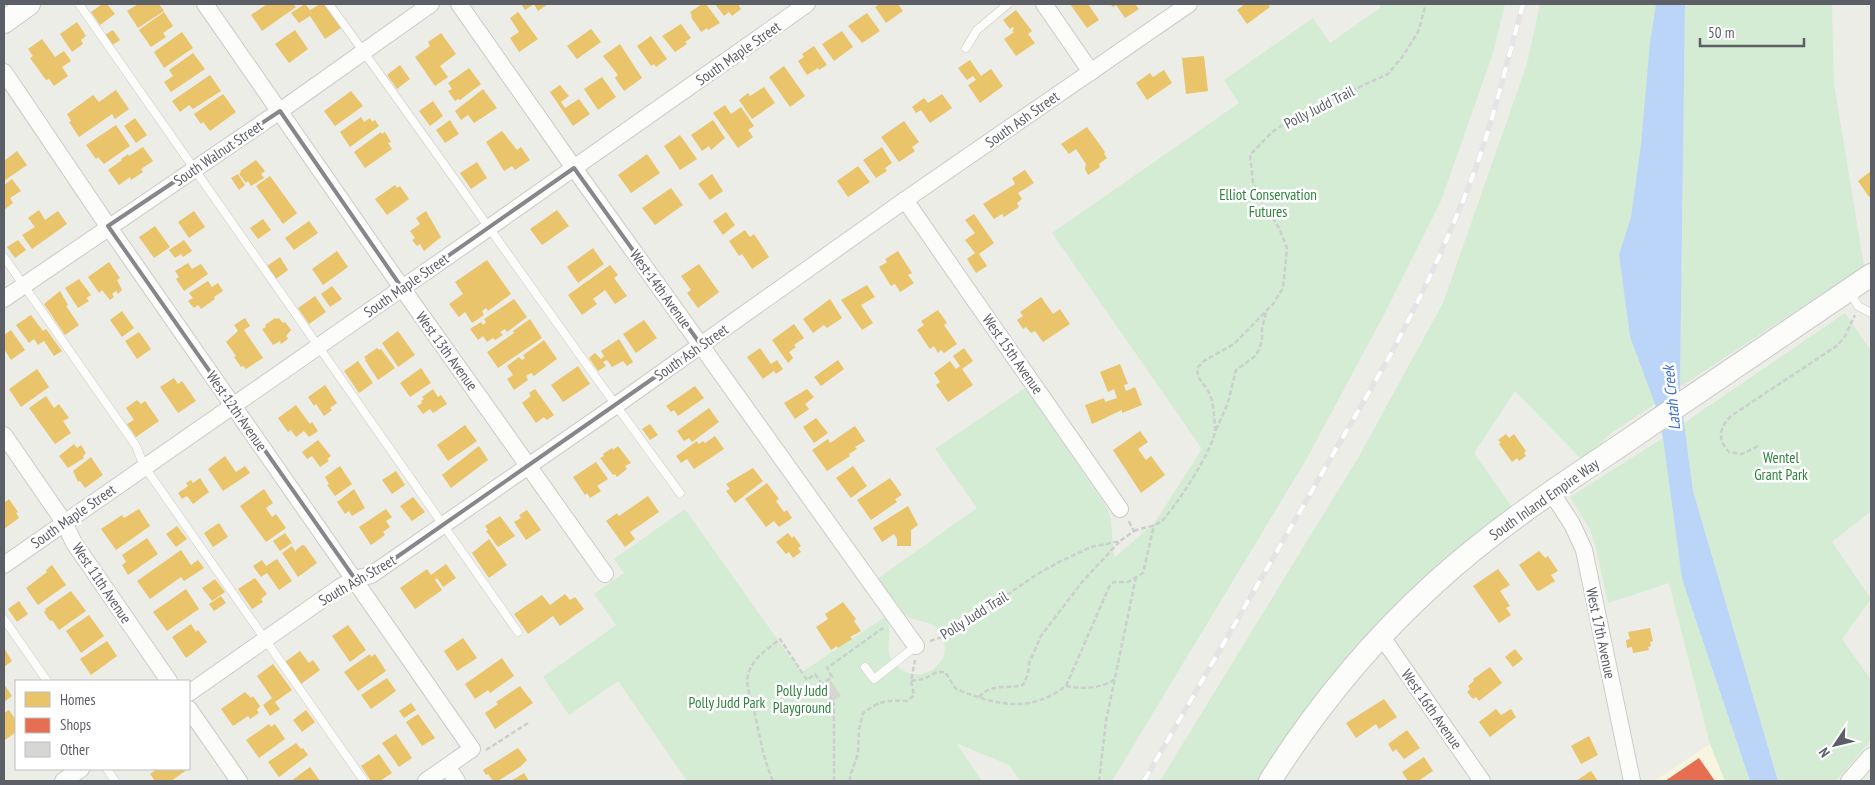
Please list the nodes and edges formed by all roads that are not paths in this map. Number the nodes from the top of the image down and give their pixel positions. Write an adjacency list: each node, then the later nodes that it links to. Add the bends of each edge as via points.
1 (29, 4): 11 (street)
2 (79, 4): 17 (lane)
3 (205, 4): 16 (street, West 13th Avenue)
4 (329, 4): 13 (lane)
5 (431, 4): 13 (street, South Walnut Street)
6 (459, 4): 18 (street, West 14th Avenue)
7 (807, 4): 18 (street, South Maple Street)
8 (1008, 4): 12 (lane, via 977,30)
9 (1044, 4): 15 (street)
10 (1189, 4): 15 (street, South Ash Street)
11 (4, 22)
12 (966, 48)
13 (364, 51): 16 (street, South Walnut Street); 21 (lane)
14 (4, 72): 20 (street, West 12th Avenue)
15 (1091, 72): 19 (street, South Ash Street)
16 (280, 111): 17 (street, South Walnut Street); 25 (street, West 13th Avenue)
17 (195, 168): 20 (street, South Walnut Street); 30 (lane)
18 (574, 168): 21 (street, South Maple Street); 29 (street, West 14th Avenue)
19 (905, 200): 29 (street, South Ash Street); 38 (street, West 15th Avenue)
20 (108, 226): 24 (street, South Walnut Street); 31 (street, West 12th Avenue)
21 (490, 227): 25 (street, South Maple Street); 32 (lane)
22 (4, 257): 24 (lane)
23 (1871, 275): 26 (street, South Inland Empire Way)
24 (24, 285): 27 (street, South Walnut Street); 35 (lane, via 136,446)
25 (402, 288): 30 (street, South Maple Street); 34 (street, West 13th Avenue)
26 (1854, 298): 28 (lane); 36 (street, South Inland Empire Way, via 1731,370)
27 (4, 299)
28 (1871, 313)
29 (701, 345): 32 (street, South Ash Street); 48 (street, West 14th Avenue)
30 (318, 346): 31 (street, South Maple Street); 40 (lane)
31 (233, 405): 35 (street, South Maple Street); 43 (street, West 12th Avenue)
32 (615, 406): 34 (street, South Ash Street); 37 (lane)
33 (4, 435): 39 (street, West 11th Avenue)
34 (529, 465): 40 (street, South Ash Street); 42 (street, West 13th Avenue)
35 (144, 466): 39 (street, South Maple Street); 47 (lane)
36 (1551, 492): 46 (street, South Inland Empire Way, via 1458,562); 66 (street, West 17th Avenue, via 1578,534 1584,550)
37 (680, 493)
38 (1120, 509)
39 (64, 522): 41 (street, South Maple Street); 51 (street, West 11th Avenue, via 74,543)
40 (442, 524): 43 (street, South Ash Street, via 371,575); 45 (lane)
41 (4, 565)
42 (605, 574)
43 (355, 579): 47 (street, South Ash Street); 55 (street, West 12th Avenue, via 472,749)
44 (4, 619): 50 (lane)
45 (518, 632)
46 (1382, 637): 64 (street, South Inland Empire Way, via 1321,707); 65 (street, West 16th Avenue)
47 (265, 640): 52 (street, South Ash Street); 61 (lane)
48 (916, 646): 49 (lane, via 874,680)
49 (865, 666)
50 (46, 680)
51 (169, 680)
52 (190, 692)
53 (190, 710): 60 (street)
54 (1871, 756): 67 (street)
55 (447, 767): 62 (street); 63 (street)
56 (80, 770): 58 (street)
57 (108, 770): 59 (lane)
58 (63, 781)
59 (115, 781)
60 (239, 781)
61 (364, 781)
62 (426, 781)
63 (457, 781)
64 (1270, 781)
65 (1482, 781)
66 (1632, 781)
67 (1849, 781)

